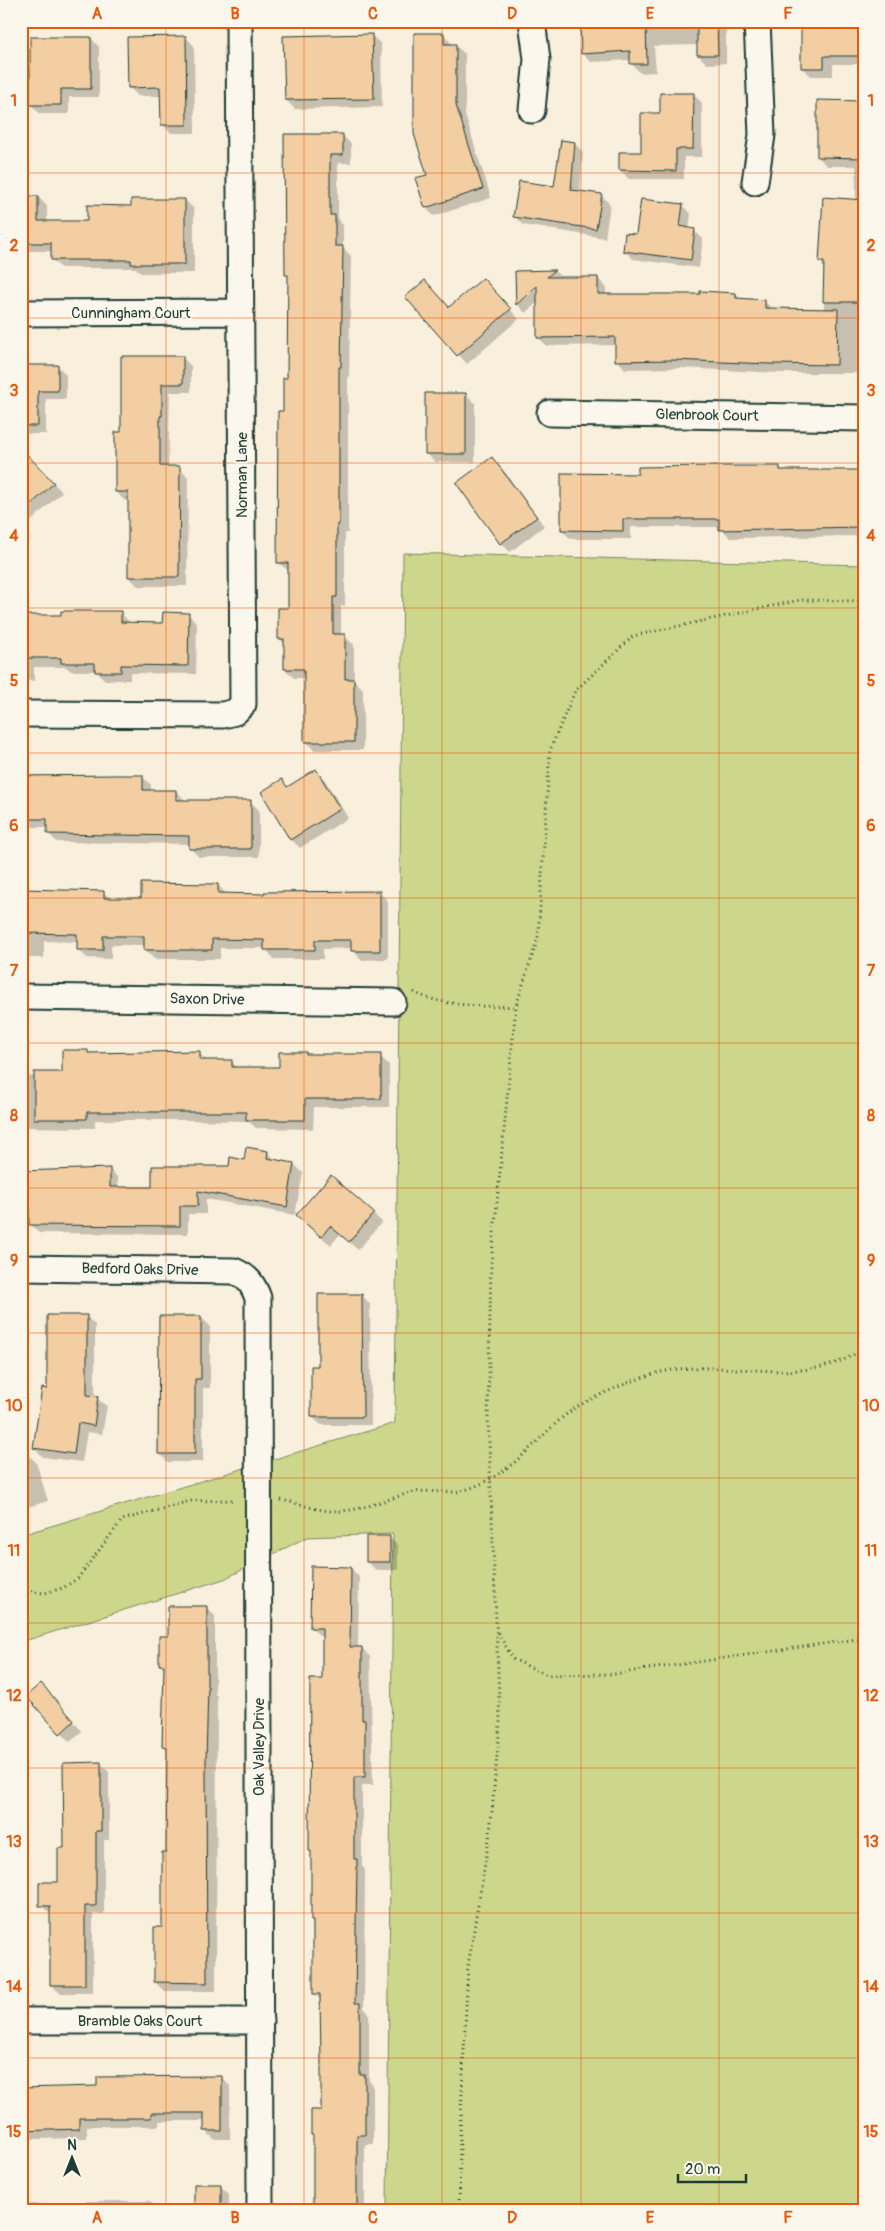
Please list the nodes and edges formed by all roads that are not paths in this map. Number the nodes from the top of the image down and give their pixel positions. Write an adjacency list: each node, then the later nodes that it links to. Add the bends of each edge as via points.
1 (239, 21): 6 (street, Norman Lane)
2 (532, 21): 4 (street, via 538,59)
3 (757, 21): 5 (street, via 762,135)
4 (532, 110)
5 (754, 182)
6 (241, 312): 7 (street, Cunningham Court); 10 (street, Norman Lane, via 243,704 235,712 224,715)
7 (21, 313)
8 (550, 413): 9 (street, Glenbrook Court)
9 (864, 418)
10 (21, 714)
11 (402, 996): 12 (street, Saxon Drive)
12 (21, 997)
13 (21, 1268): 14 (street, Bedford Oaks Drive, via 234,1271 244,1275)
14 (254, 1286): 16 (street, Oak Valley Drive, via 258,1298)
15 (21, 2022): 16 (street, Bramble Oaks Court)
16 (260, 2022): 17 (street, Oak Valley Drive)
17 (260, 2210)

